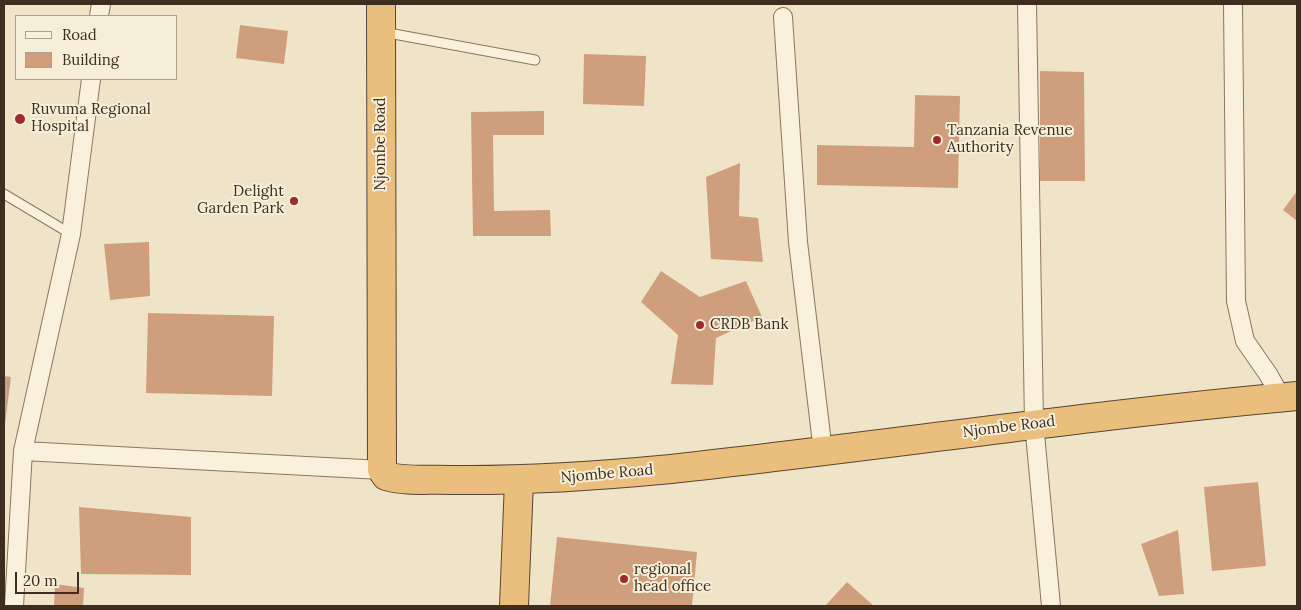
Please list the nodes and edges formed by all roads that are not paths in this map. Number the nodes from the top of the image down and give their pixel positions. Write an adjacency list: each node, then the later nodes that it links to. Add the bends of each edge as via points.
1 (381, 4): 5 (highway, Njombe Road)
2 (1027, 4): 11 (street)
3 (1233, 4): 10 (street, via 1236,301 1245,341)
4 (783, 18): 13 (street, via 798,242)
5 (381, 31): 6 (lane); 14 (highway, Njombe Road)
6 (535, 60)
7 (91, 80): 9 (street)
8 (4, 194): 9 (lane)
9 (71, 234): 12 (street)
10 (1289, 397): 11 (highway, Njombe Road)
11 (1034, 423): 13 (highway, Njombe Road); 19 (street)
12 (23, 452): 14 (street); 16 (street)
13 (823, 452): 15 (highway, Njombe Road, via 608,475)
14 (382, 470): 15 (highway, Njombe Road, via 393,478)
15 (518, 481): 18 (highway)
16 (9, 577): 17 (street)
17 (14, 606)
18 (514, 606)
19 (1051, 606)

